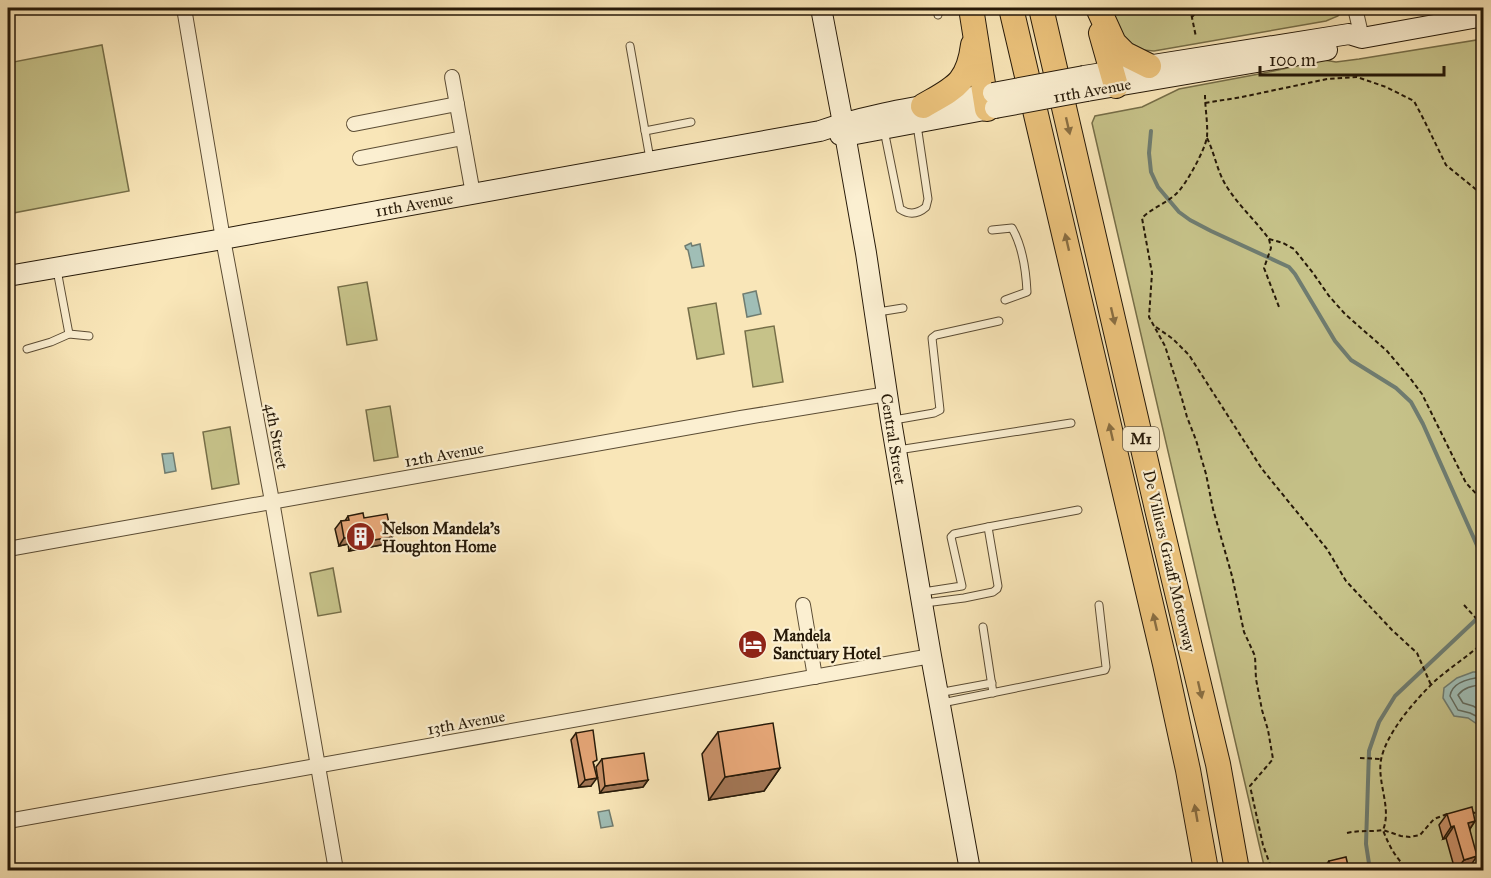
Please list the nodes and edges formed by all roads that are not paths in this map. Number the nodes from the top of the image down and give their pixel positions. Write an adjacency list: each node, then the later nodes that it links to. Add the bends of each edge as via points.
1 (184, 8): 28 (street, 4th Street)
2 (821, 8): 20 (main road, Central Street)
3 (971, 8): 9 (highway)
4 (1011, 8): 61 (highway, M1, one-way to 4, via 1165,664)
5 (1041, 8): 62 (highway, De Villiers Graaff Motorway / M1, one-way to 62, via 1218,764)
6 (1096, 8): 12 (highway, via 1114,43 1125,54); 14 (highway)
7 (1355, 8): 10 (street)
8 (1484, 16): 10 (main road, 11th Avenue)
9 (975, 33): 15 (highway); 17 (highway, via 966,74)
10 (1362, 38): 12 (main road, 11th Avenue, via 1349,34); 14 (main road, 11th Avenue, via 1352,46)
11 (630, 46): 22 (lane)
12 (1149, 66): 14 (main road, 11th Avenue)
13 (452, 77): 16 (street)
14 (1115, 79): 15 (main road, 11th Avenue, bridge)
15 (990, 101): 17 (main road, 11th Avenue)
16 (457, 104): 19 (street); 23 (street)
17 (920, 114): 20 (main road, 11th Avenue); 21 (main road, 11th Avenue); 21 (lane, via 928,200 921,211 900,209)
18 (691, 122): 22 (lane)
19 (354, 124)
20 (844, 129): 21 (main road, 11th Avenue); 25 (main road, 11th Avenue); 33 (main road, Central Street)
21 (884, 129)
22 (645, 130): 25 (lane)
23 (463, 138): 24 (street); 26 (street)
24 (360, 158)
25 (650, 162): 26 (main road, 11th Avenue)
26 (473, 194): 28 (main road, 11th Avenue)
27 (992, 231): 31 (lane, via 1012,228 1027,278 1027,292)
28 (223, 239): 29 (main road, 11th Avenue); 42 (street, 4th Street)
29 (57, 268): 30 (main road, 11th Avenue); 35 (lane)
30 (8, 276)
31 (1005, 300)
32 (903, 308): 33 (lane)
33 (875, 312): 38 (main road, Central Street)
34 (999, 321): 39 (lane, via 932,338 940,410)
35 (69, 334): 36 (lane); 37 (lane)
36 (89, 336)
37 (27, 349)
38 (887, 394): 39 (main road, Central Street); 42 (street, 12th Avenue)
39 (891, 421): 41 (main road, Central Street)
40 (1071, 423): 41 (lane)
41 (896, 450): 47 (main road, Central Street)
42 (272, 501): 45 (street, 12th Avenue); 57 (street, 4th Street)
43 (1078, 510): 44 (lane)
44 (988, 527): 46 (lane, via 951,537); 48 (lane, via 997,589)
45 (8, 549)
46 (962, 586): 47 (lane); 48 (lane)
47 (921, 598): 48 (lane); 52 (main road, Central Street)
48 (964, 598)
49 (802, 605): 53 (street)
50 (1099, 605): 55 (lane, via 1105,670)
51 (982, 627): 54 (lane)
52 (931, 656): 53 (street, 13th Avenue); 56 (main road, Central Street)
53 (815, 677): 57 (street, 13th Avenue)
54 (992, 683): 55 (lane); 56 (lane)
55 (993, 693): 56 (lane)
56 (939, 698): 60 (main road, Central Street)
57 (317, 766): 58 (street, 13th Avenue); 59 (street, 4th Street)
58 (8, 821)
59 (336, 870)
60 (970, 870)
61 (1206, 870)
62 (1237, 870)

